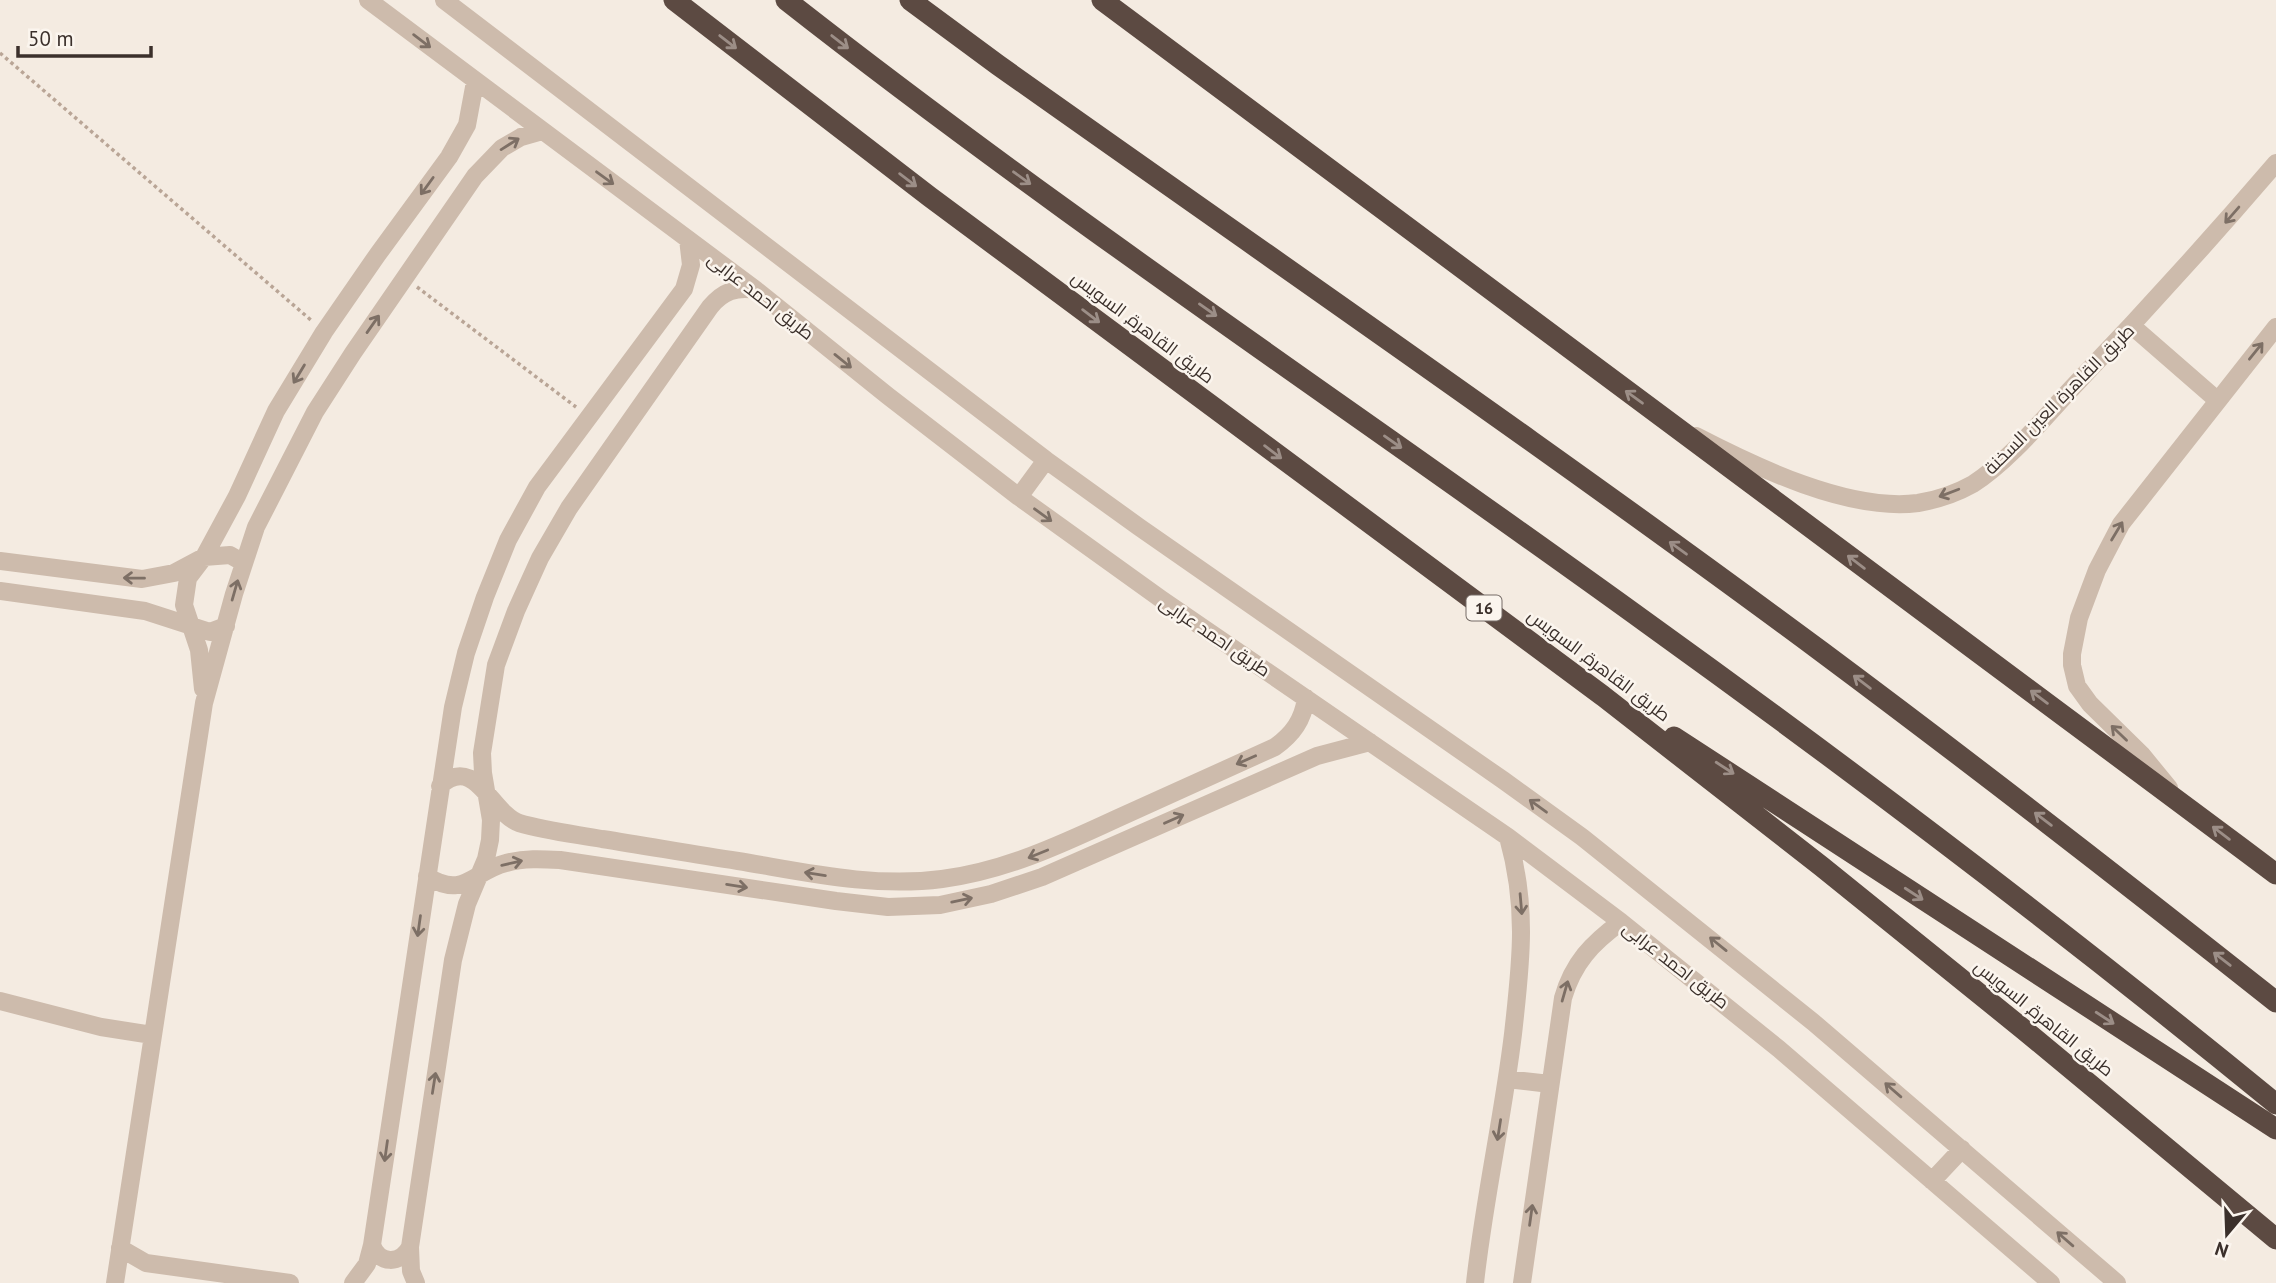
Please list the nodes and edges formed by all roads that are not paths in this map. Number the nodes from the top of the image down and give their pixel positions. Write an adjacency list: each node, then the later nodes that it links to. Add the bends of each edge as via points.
1 (368, 0): 7 (street, طريق احمد عرابى, one-way to 7)
2 (444, 0): 20 (street)
3 (674, 0): 28 (highway, طريق القاهرة, السويس / 16, one-way to 28, via 941,206)
4 (786, 0): 49 (highway, one-way to 49, via 1042,193 1799,733 2103,965)
5 (910, 0): 45 (highway, one-way to 5, via 1822,652)
6 (1102, 0): 19 (highway, one-way to 6)
7 (475, 82): 8 (street, طريق احمد عرابى); 9 (street, via 467,125)
8 (542, 131): 11 (street, one-way to 8, via 502,148); 12 (street, طريق احمد عرابى, one-way to 12)
9 (449, 157): 11 (street); 22 (street, one-way to 22, via 324,332 276,411)
10 (2276, 163): 16 (street, طريق القاهرة العين السخنة, one-way to 16)
11 (475, 176): 24 (street, one-way to 11, via 256,527 315,412)
12 (688, 239): 13 (street, طريق احمد عرابى); 14 (street, via 689,277)
13 (756, 290): 15 (street, via 730,290); 21 (street, طريق احمد عرابى, one-way to 21)
14 (671, 305): 15 (street); 34 (street, via 537,486 508,540 466,653)
15 (698, 324): 35 (street, via 569,508 516,611 496,666 484,732)
16 (2132, 326): 18 (street); 19 (street, طريق القاهرة العين السخنة, one-way to 19, via 1994,468 1946,496 1918,503 1861,500 1781,476)
17 (2276, 327): 18 (street, one-way to 17)
18 (2217, 400): 36 (street, one-way to 18, via 2083,695 2074,676 2072,654 2087,593 2108,547 2136,503)
19 (1667, 421): 36 (highway, one-way to 19)
20 (1046, 460): 21 (street); 51 (street, one-way to 20, via 1794,1006 1582,838)
21 (1019, 497): 29 (street, طريق احمد عرابى, one-way to 29)
22 (204, 557): 23 (street, one-way to 23, via 174,573 142,579); 24 (street, via 230,555); 26 (street, via 184,591)
23 (0, 561)
24 (244, 563): 27 (street, one-way to 24)
25 (0, 591): 26 (street, via 145,611)
26 (189, 625): 27 (street, via 210,632); 30 (street, via 199,650)
27 (226, 626): 30 (street)
28 (1603, 696): 50 (highway, one-way to 50, via 1702,754); 53 (highway, طريق القاهرة, السويس / 16, via 1991,1003)
29 (1306, 698): 31 (street, طريق احمد عرابى); 32 (street, via 1297,725)
30 (204, 704): 46 (street)
31 (1370, 742): 33 (street); 38 (street, طريق احمد عرابى)
32 (1275, 747): 33 (street); 37 (street, one-way to 37, via 1038,854 991,870 942,879 842,878)
33 (1292, 768): 39 (street, one-way to 33, via 849,903 940,905 1042,877)
34 (440, 786): 35 (street, via 447,779 462,777 477,782); 41 (street)
35 (487, 793): 37 (street, via 499,810 515,821); 42 (street, via 490,840)
36 (2180, 802): 40 (highway, one-way to 36)
37 (566, 833): 39 (street, via 557,845)
38 (1508, 837): 43 (street, طريق احمد عرابى); 47 (street, one-way to 47, via 1522,925)
39 (561, 860): 42 (street, one-way to 39, via 504,863)
40 (2276, 874)
41 (427, 876): 42 (street, via 454,886); 54 (street, one-way to 54)
42 (478, 877): 55 (street, one-way to 42, via 453,960)
43 (1621, 922): 48 (street, one-way to 43, via 1568,980 1589,948); 52 (street, طريق احمد عرابى, via 1779,1048)
44 (0, 1001): 46 (street)
45 (2276, 1002)
46 (152, 1035): 56 (street)
47 (1507, 1079): 48 (street); 58 (street, one-way to 58)
48 (1550, 1084): 63 (street, one-way to 48)
49 (2276, 1104)
50 (2276, 1129)
51 (1962, 1149): 52 (street); 65 (street, one-way to 51)
52 (1933, 1181): 64 (street, طريق احمد عرابى)
53 (2276, 1239)
54 (372, 1245): 55 (street, via 378,1256 390,1261 402,1257); 61 (street, via 367,1264)
55 (410, 1247): 62 (street)
56 (120, 1248): 57 (street); 59 (street)
57 (155, 1274): 60 (street)
58 (1473, 1281)
59 (115, 1283)
60 (290, 1283)
61 (353, 1283)
62 (416, 1283)
63 (1522, 1283)
64 (2051, 1283)
65 (2117, 1283)

